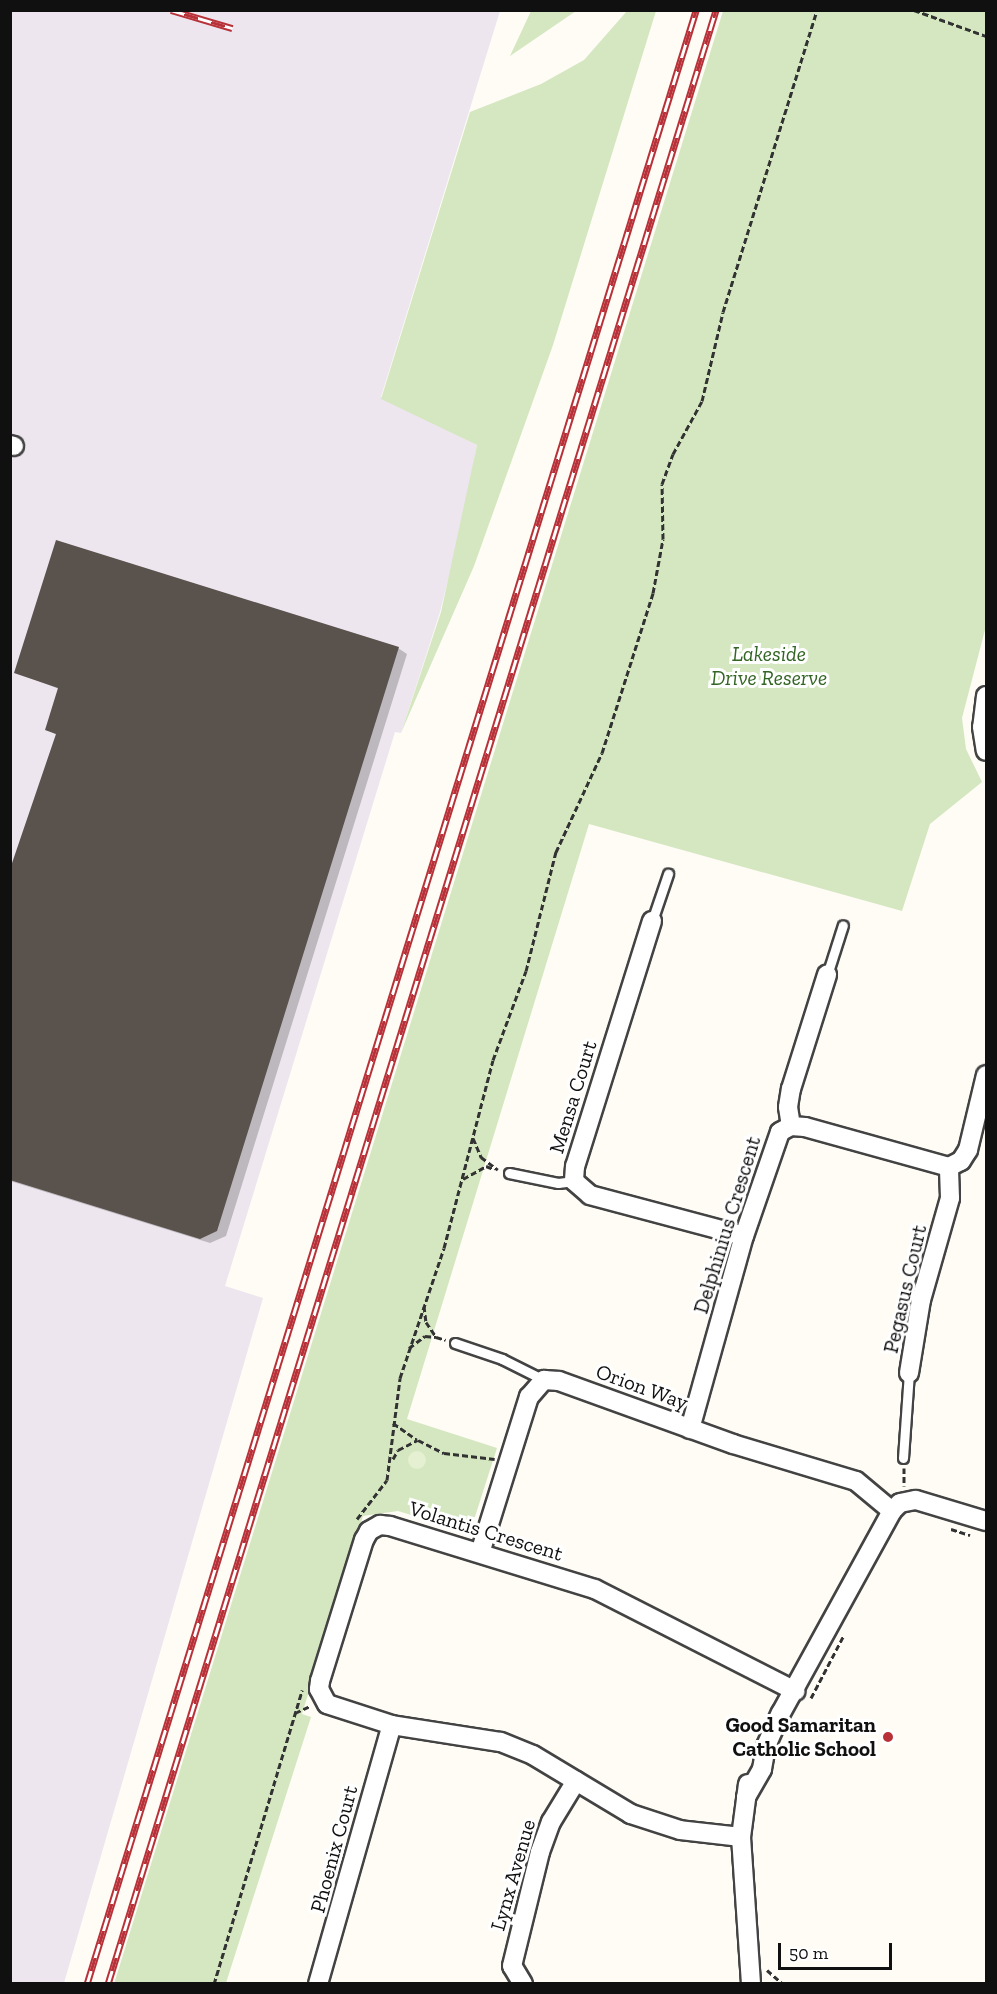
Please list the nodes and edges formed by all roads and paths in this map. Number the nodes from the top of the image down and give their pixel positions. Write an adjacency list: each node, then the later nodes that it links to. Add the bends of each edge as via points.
1 (816, 10): 12 (path, via 723,312 702,401 673,454 662,484 663,539 653,592 602,753 556,852 526,971 493,1060)
2 (914, 10): 3 (path)
3 (987, 36)
4 (987, 696): 5 (street, via 982,727)
5 (987, 751)
6 (668, 874): 7 (lane)
7 (652, 921): 17 (street, Mensa Court, via 575,1166)
8 (843, 925): 9 (lane)
9 (827, 975): 11 (street, via 791,1089)
10 (987, 1075): 13 (street, via 968,1150)
11 (791, 1126): 13 (street, Delphinius Crescent); 18 (street, Delphinius Crescent, via 780,1132 774,1143)
12 (472, 1137): 14 (path, via 481,1156); 16 (path)
13 (949, 1167): 23 (street, Pegasus Court, via 950,1198 921,1300)
14 (498, 1170): 15 (path); 16 (path, via 486,1166)
15 (509, 1173): 17 (lane, via 558,1184)
16 (462, 1180): 19 (path)
17 (574, 1181): 18 (street, Mensa Court, via 591,1196)
18 (744, 1236): 26 (street, Delphinius Crescent)
19 (423, 1305): 20 (path, via 426,1322); 22 (path)
20 (436, 1337): 21 (path); 22 (path, via 424,1336)
21 (455, 1343): 24 (lane, via 502,1359)
22 (409, 1348): 25 (path, via 396,1394)
23 (909, 1373): 28 (lane, Pegasus Court)
24 (544, 1380): 26 (street, Orion Way, via 559,1381); 30 (street, via 529,1397)
25 (393, 1423): 27 (path); 29 (path)
26 (690, 1429): 33 (street, Orion Way, via 856,1481)
27 (418, 1440): 29 (path, via 398,1450); 30 (path, via 444,1453)
28 (903, 1458): 31 (path)
29 (392, 1460): 35 (path, via 387,1480)
30 (509, 1460): 37 (street)
31 (904, 1488): 32 (street, via 918,1488); 33 (street)
32 (940, 1506): 33 (street, via 908,1500); 36 (street)
33 (888, 1507): 40 (street)
34 (941, 1525): 36 (path)
35 (353, 1528)
36 (982, 1529)
37 (480, 1553): 40 (street, Volantis Crescent, via 625,1601); 42 (street, Volantis Crescent, via 390,1526 380,1525 369,1531 319,1689 334,1709)
38 (846, 1632): 41 (path)
39 (305, 1679): 47 (path)
40 (795, 1691): 44 (street, via 781,1713 766,1746 762,1768 746,1797)
41 (804, 1707)
42 (392, 1725): 43 (street, Volantis Crescent, via 500,1742 533,1755); 48 (street, Phoenix Court)
43 (576, 1781): 44 (street, Volantis Crescent, via 631,1814 680,1830); 46 (street, Lynx Avenue, via 551,1822 540,1852 513,1957)
44 (741, 1837): 49 (street)
45 (764, 1960): 50 (path, via 765,1969)
46 (519, 1982)
47 (214, 1983)
48 (318, 1983)
49 (751, 1983)
50 (783, 1983)

